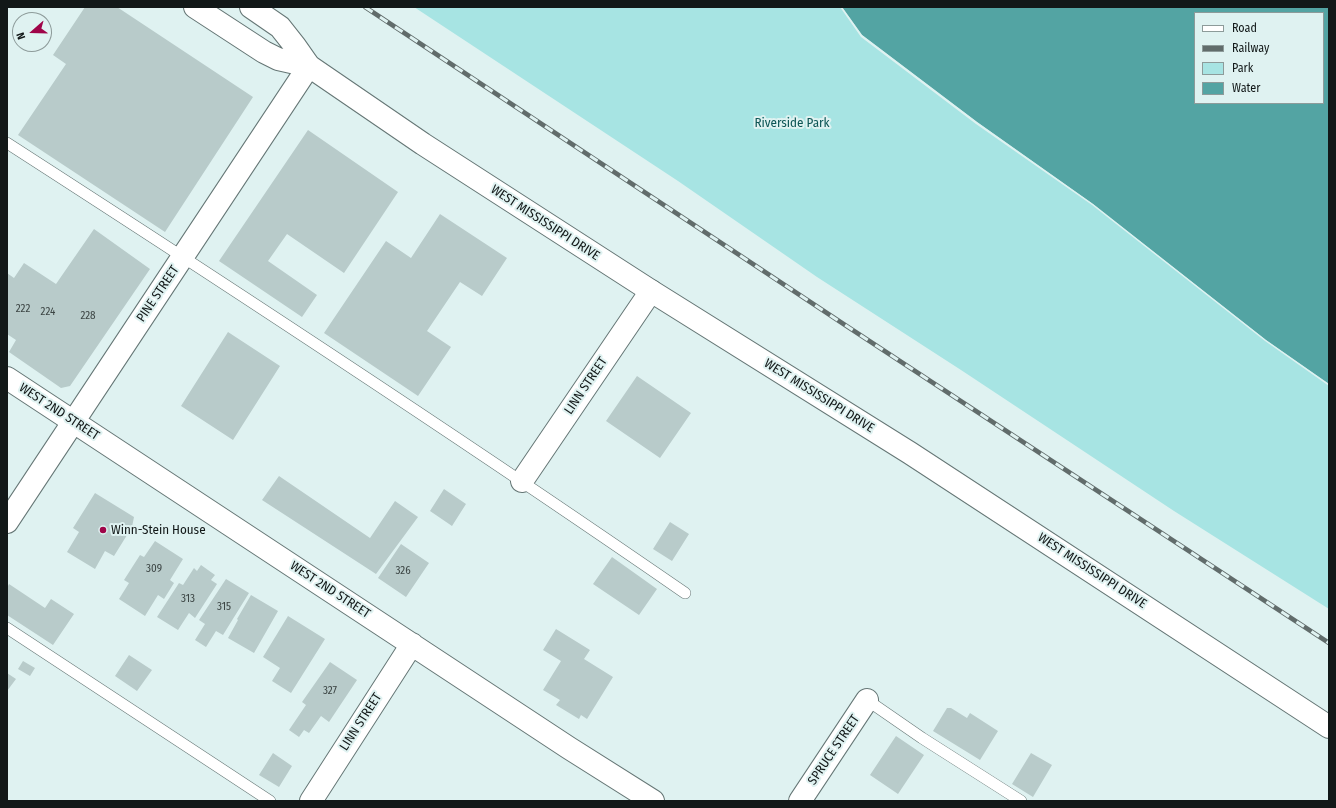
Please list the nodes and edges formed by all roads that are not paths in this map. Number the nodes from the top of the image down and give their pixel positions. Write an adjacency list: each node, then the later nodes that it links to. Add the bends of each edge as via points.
1 (195, 7): 3 (street, via 264,52 278,59)
2 (251, 7): 3 (street, via 280,27)
3 (309, 66): 5 (street, PINE STREET); 6 (street, WEST MISSISSIPPI DRIVE, via 430,149)
4 (7, 143): 5 (lane)
5 (183, 257): 8 (street, PINE STREET); 9 (lane)
6 (651, 291): 9 (street, LINN STREET); 15 (street, WEST MISSISSIPPI DRIVE, via 917,457)
7 (7, 378): 8 (street, WEST 2ND STREET)
8 (73, 422): 10 (street, PINE STREET); 13 (street, WEST 2ND STREET)
9 (522, 481): 11 (lane)
10 (7, 522)
11 (685, 593)
12 (7, 628): 16 (lane)
13 (412, 644): 17 (street, LINN STREET); 18 (street, WEST 2ND STREET)
14 (867, 700): 19 (street, SPRUCE STREET); 20 (lane)
15 (1329, 727)
16 (270, 801)
17 (311, 801)
18 (653, 801)
19 (800, 801)
20 (1022, 801)

